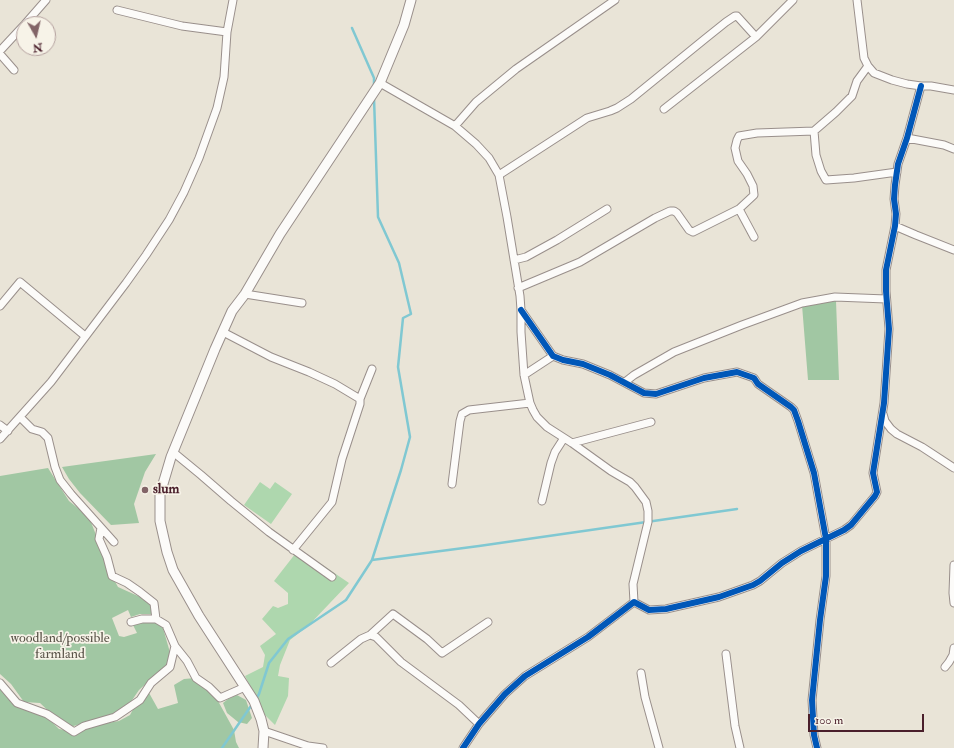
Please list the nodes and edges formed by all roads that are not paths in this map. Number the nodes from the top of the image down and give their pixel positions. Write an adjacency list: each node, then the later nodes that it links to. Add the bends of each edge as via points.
1 (46, 0): 8 (street)
2 (233, 0): 9 (street)
3 (411, 0): 16 (main road, via 404,25)
4 (615, 0): 20 (street, via 516,69 476,102)
5 (793, 0): 11 (street)
6 (857, 0): 14 (street, via 864,58)
7 (117, 10): 9 (street, via 182,26)
8 (31, 16)
9 (227, 32): 39 (street, via 224,77 217,108 184,192 146,255)
10 (16, 33): 12 (street)
11 (756, 37): 19 (street); 25 (street, via 735,16 631,99 617,108 587,118)
12 (0, 51)
13 (0, 54): 15 (street)
14 (868, 66): 17 (street, via 874,73 892,80); 21 (street, via 857,81 852,96)
15 (14, 70)
16 (380, 83): 20 (street); 33 (main road, via 280,234)
17 (921, 86): 18 (street); 22 (street)
18 (954, 89)
19 (664, 109)
20 (455, 126): 25 (street, via 489,158)
21 (814, 131): 24 (street, via 816,155 826,180); 27 (street, via 739,136 735,148 738,161 753,186 754,195)
22 (907, 138): 23 (street); 24 (street)
23 (954, 149)
24 (897, 172): 28 (street)
25 (499, 175): 31 (street)
26 (607, 209): 31 (street, via 532,254)
27 (739, 209): 29 (street); 32 (street, via 692,232 677,213 670,211 580,262)
28 (895, 226): 30 (street); 34 (street, via 886,270)
29 (754, 237)
30 (954, 250)
31 (514, 260): 32 (street)
32 (518, 288): 37 (street)
33 (245, 294): 35 (street); 38 (main road, via 232,311)
34 (886, 299): 43 (street, via 835,297 802,303 674,352); 46 (street, via 889,329)
35 (302, 302)
36 (0, 306): 39 (street, via 20,282)
37 (521, 310): 40 (street); 42 (street)
38 (222, 332): 44 (street, via 271,357 322,378); 56 (main road)
39 (85, 336): 47 (street, via 51,382)
40 (553, 356): 42 (street); 43 (street, via 583,364)
41 (372, 369): 44 (street)
42 (524, 375): 45 (street)
43 (625, 382): 61 (street, via 644,393 656,394 724,374 737,372 754,378 758,384 796,413 814,473)
44 (360, 399): 63 (street, via 332,502)
45 (530, 403): 52 (street, via 537,417); 58 (street, via 469,410 462,414)
46 (882, 414): 51 (street); 54 (street)
47 (20, 417): 50 (street); 60 (street, via 32,429 42,432 48,438 60,480)
48 (651, 422): 55 (street)
49 (0, 425): 50 (street)
50 (8, 431): 53 (street)
51 (897, 434): 54 (street, via 891,432); 57 (street)
52 (564, 438): 55 (street); 59 (street, via 553,457)
53 (0, 440)
54 (878, 442): 61 (street, via 873,473 877,492 851,525)
55 (572, 443): 66 (street, via 630,482 646,502 648,522 633,584)
56 (173, 452): 63 (street); 79 (main road, via 160,494 160,521 166,552 173,570 199,616)
57 (954, 468)
58 (452, 484)
59 (542, 501)
60 (101, 528): 62 (street); 68 (street, via 99,539 112,576 127,583 154,603)
61 (826, 539): 66 (street, via 801,551 753,585 719,598 649,610); 87 (street, via 826,576 812,700)
62 (114, 542)
63 (294, 550): 65 (street)
64 (954, 564): 67 (street)
65 (332, 577)
66 (634, 602): 80 (street, via 588,638 526,676 505,694)
67 (954, 603)
68 (156, 619): 69 (street); 72 (street, via 166,625)
69 (131, 622)
70 (488, 622): 71 (street, via 442,653 393,614)
71 (370, 635): 75 (street); 80 (street, via 376,637 401,662 459,705)
72 (175, 646): 78 (street, via 170,667 151,683 140,700 115,717 84,726 74,732 47,714 16,703); 79 (street, via 196,678 220,698)
73 (954, 648): 76 (street, via 953,655)
74 (726, 654): 86 (street)
75 (331, 663)
76 (945, 667)
77 (641, 673): 85 (street)
78 (0, 682)
79 (245, 687): 81 (main road, via 254,701)
80 (479, 724): 84 (street)
81 (264, 731): 82 (main road); 83 (street, via 308,746)
82 (263, 748)
83 (323, 748)
84 (463, 748)
85 (659, 748)
86 (740, 748)
87 (817, 748)

